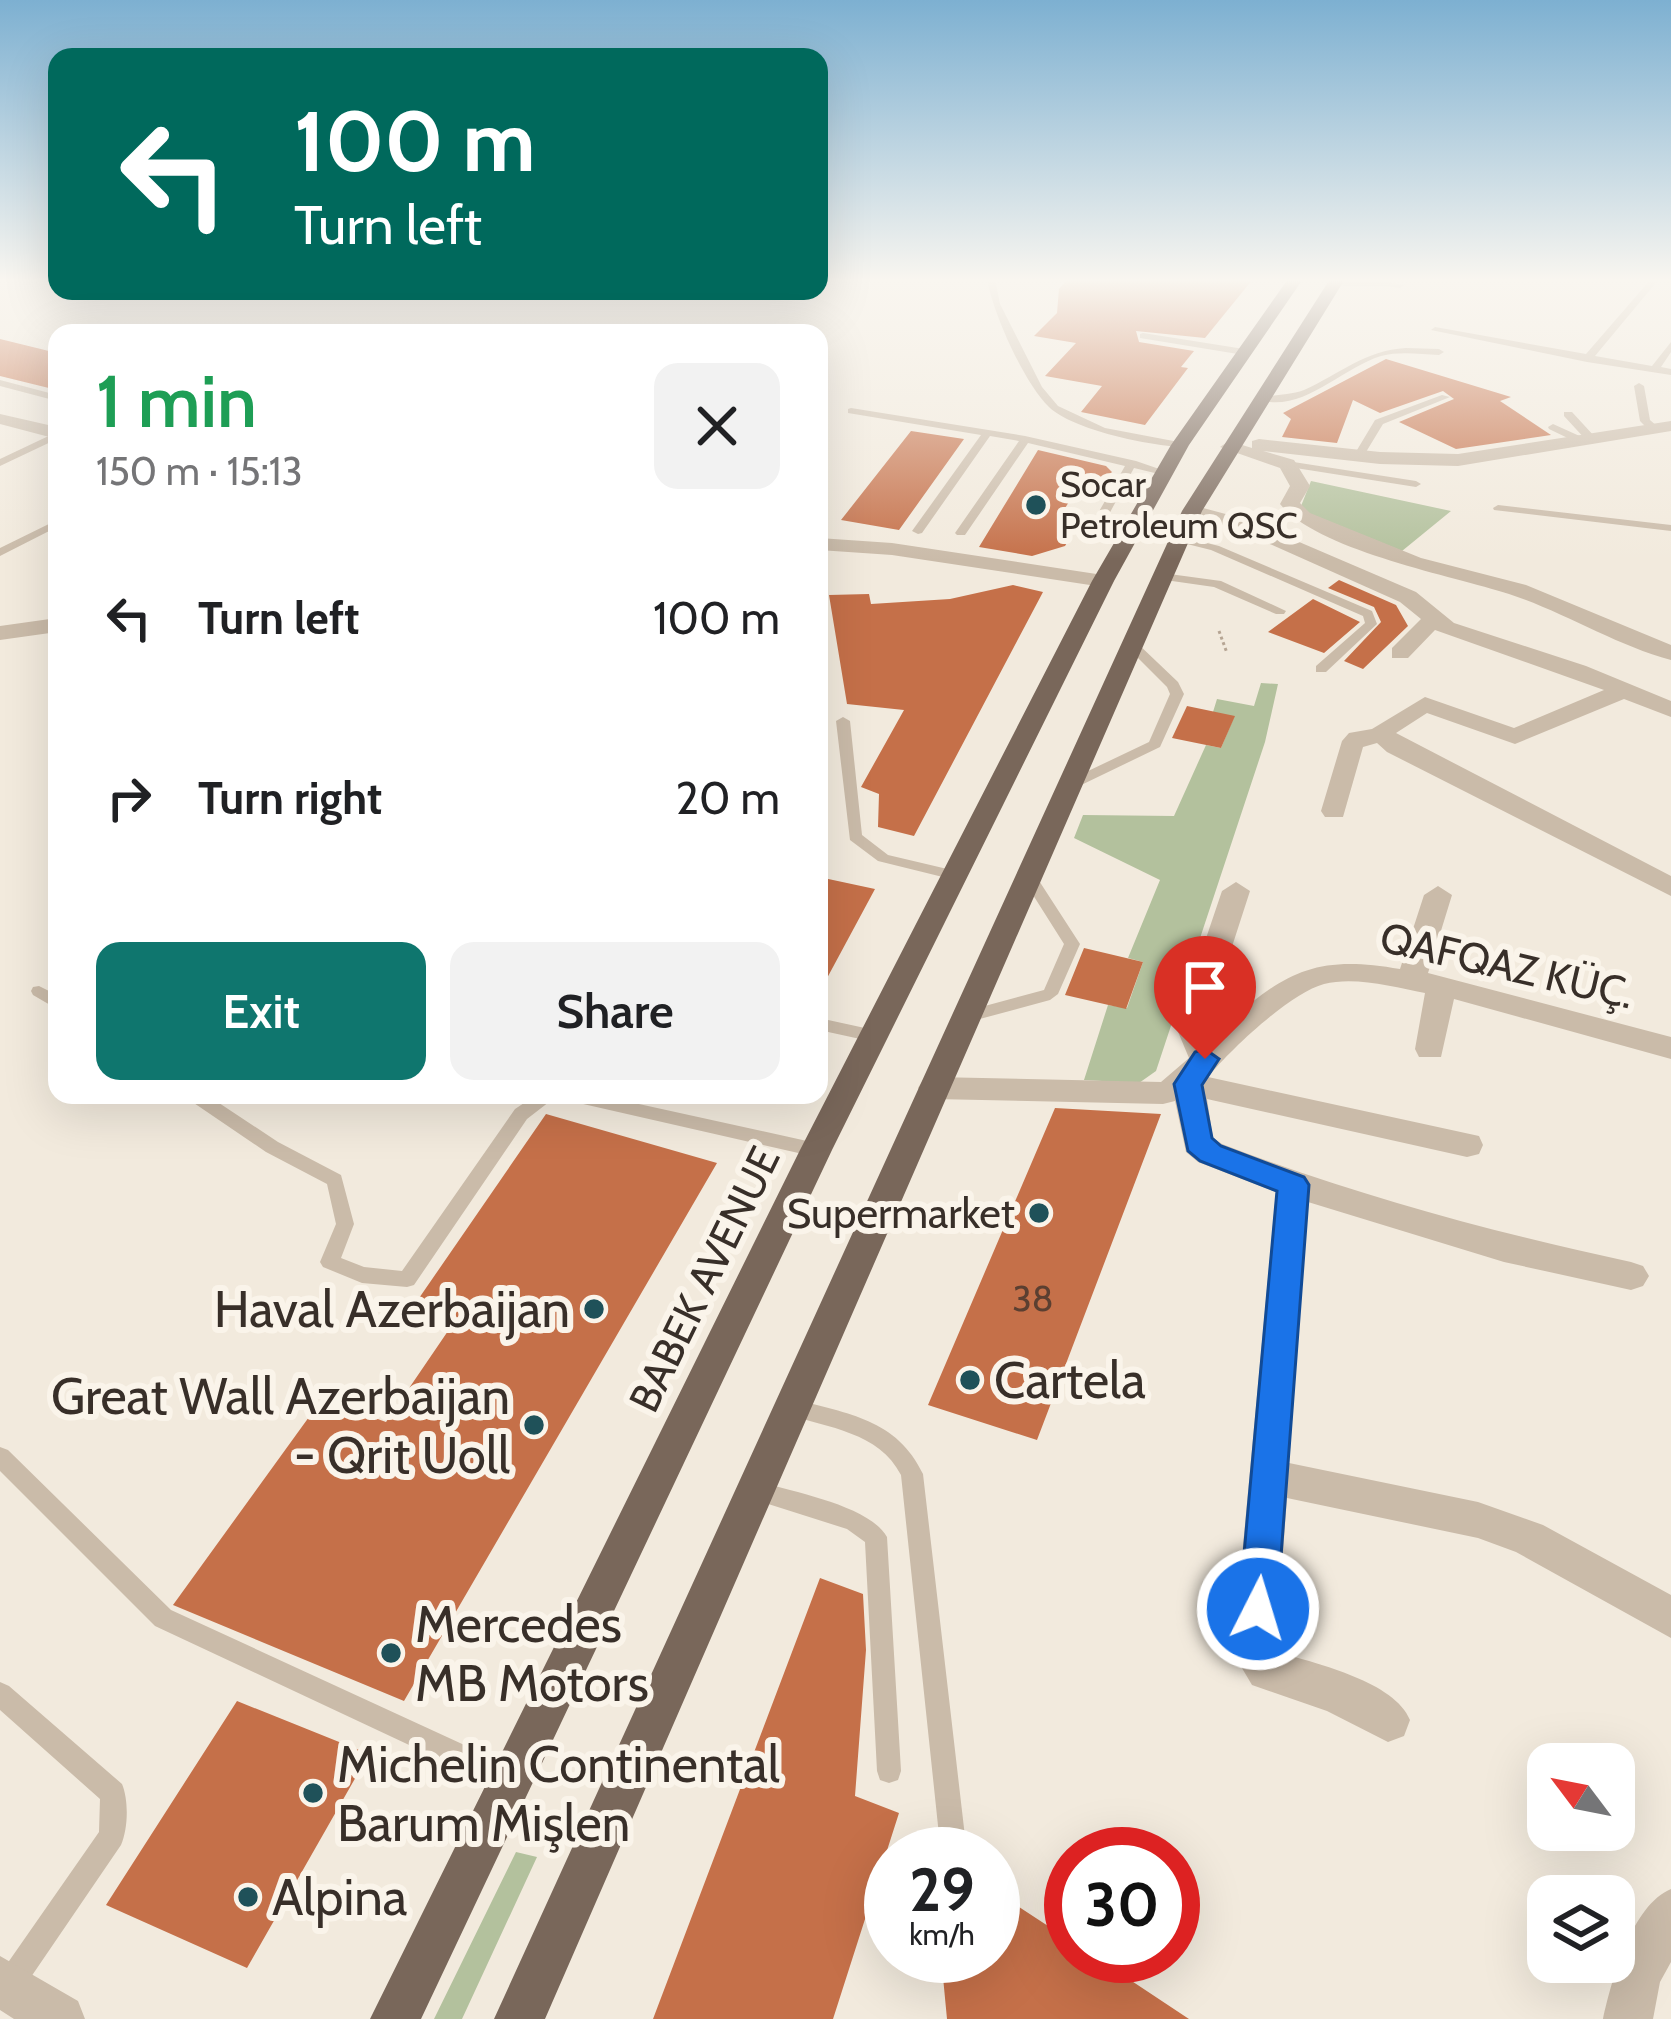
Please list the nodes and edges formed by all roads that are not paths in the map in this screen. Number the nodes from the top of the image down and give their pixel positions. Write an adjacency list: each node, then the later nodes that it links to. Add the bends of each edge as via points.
1 (1031, 373): 23 (lane, via 1055,408)
2 (1228, 373): 23 (main road, BABEK AVENUE)
3 (1272, 373): 10 (main road)
4 (1275, 373): 10 (main road)
5 (1343, 373): 10 (lane, via 1310,393)
6 (0, 383): 8 (lane)
7 (1639, 386): 15 (lane, via 1645,421)
8 (48, 396)
9 (1445, 397): 22 (lane, via 1379,422)
10 (1261, 399): 21 (main road)
11 (851, 411): 17 (lane)
12 (1568, 414): 20 (lane)
13 (0, 418): 16 (street)
14 (1553, 428): 20 (lane)
15 (1665, 428): 20 (street)
16 (48, 431)
17 (987, 433): 19 (lane); 32 (lane)
18 (48, 439): 24 (lane)
19 (1024, 439): 23 (lane); 33 (lane)
20 (1586, 440): 22 (street, via 1458,460)
21 (1229, 447): 22 (street); 25 (street); 28 (main road)
22 (1359, 455)
23 (1158, 460): 31 (lane); 37 (main road, BABEK AVENUE)
24 (0, 463)
25 (1287, 464): 26 (lane); 44 (street, via 1300,486 1290,504 1303,517 1414,562 1532,595)
26 (1416, 484)
27 (1498, 508): 30 (lane)
28 (1186, 525): 36 (main road); 39 (street, via 1240,524 1408,597); 45 (lane, via 1215,548 1368,614 1371,624)
29 (48, 528): 35 (lane)
30 (1671, 528)
31 (1095, 529)
32 (918, 531)
33 (961, 533)
34 (828, 545): 37 (street)
35 (0, 553)
36 (1162, 577): 38 (lane, via 1217,584); 42 (main road)
37 (1103, 580): 52 (main road, BABEK AVENUE)
38 (1280, 611)
39 (1434, 619): 43 (street); 46 (street)
40 (48, 626): 41 (street)
41 (0, 633)
42 (1132, 645): 50 (main road); 50 (lane, via 1174,685 1162,728 1148,749)
43 (1400, 653)
44 (1671, 653)
45 (1321, 669)
46 (1625, 690): 47 (street); 49 (street, via 1528,735 1503,735 1424,704)
47 (1671, 710)
48 (843, 721): 52 (lane, via 855,838 883,858)
49 (1383, 735): 51 (street, via 1352,746); 54 (street)
50 (1070, 784): 53 (main road)
51 (1334, 811)
52 (955, 875): 62 (main road, BABEK AVENUE)
53 (1029, 876): 60 (main road); 60 (lane, via 1072,944 1050,994)
54 (1665, 876)
55 (1235, 891): 65 (street, via 1191,1027)
56 (1438, 895): 57 (street)
57 (1426, 985): 63 (street, QAFQAZ KÜÇ.); 64 (street); 65 (street, QAFQAZ KÜÇ., via 1345,970 1310,977)
58 (39, 991): 59 (lane)
59 (48, 997)
60 (964, 1017): 66 (main road)
61 (828, 1026): 62 (lane)
62 (874, 1036): 71 (main road, BABEK AVENUE)
63 (1671, 1048)
64 (1430, 1049)
65 (1197, 1072): 66 (street, QAFQAZ KÜÇ., via 1136,1094); 70 (street); 72 (street, via 1198,1143)
66 (934, 1088): 74 (main road)
67 (208, 1104): 68 (lane, via 335,1180 344,1224 330,1262 407,1279)
68 (536, 1104)
69 (611, 1104): 71 (lane)
70 (1467, 1144)
71 (816, 1150): 82 (main road, BABEK AVENUE)
72 (1293, 1185): 73 (street); 76 (street)
73 (1631, 1276)
74 (794, 1408): 77 (main road); 83 (lane, via 885,1437 913,1474)
75 (0, 1457): 82 (lane, via 163,1618)
76 (1270, 1477): 78 (street, via 1478,1520 1529,1538); 80 (street, via 1254,1653 1267,1670 1337,1692)
77 (757, 1491): 81 (lane, via 854,1521 876,1537); 88 (main road)
78 (1671, 1618)
79 (0, 1694): 85 (lane, via 113,1793 116,1811 112,1836)
80 (1388, 1720)
81 (890, 1771)
82 (513, 1781): 87 (main road, BABEK AVENUE)
83 (951, 1827)
84 (1671, 1913): 89 (street, via 1637,1976)
85 (4, 1984): 86 (street)
86 (60, 2019)
87 (395, 2019)
88 (519, 2019)
89 (1628, 2019)

